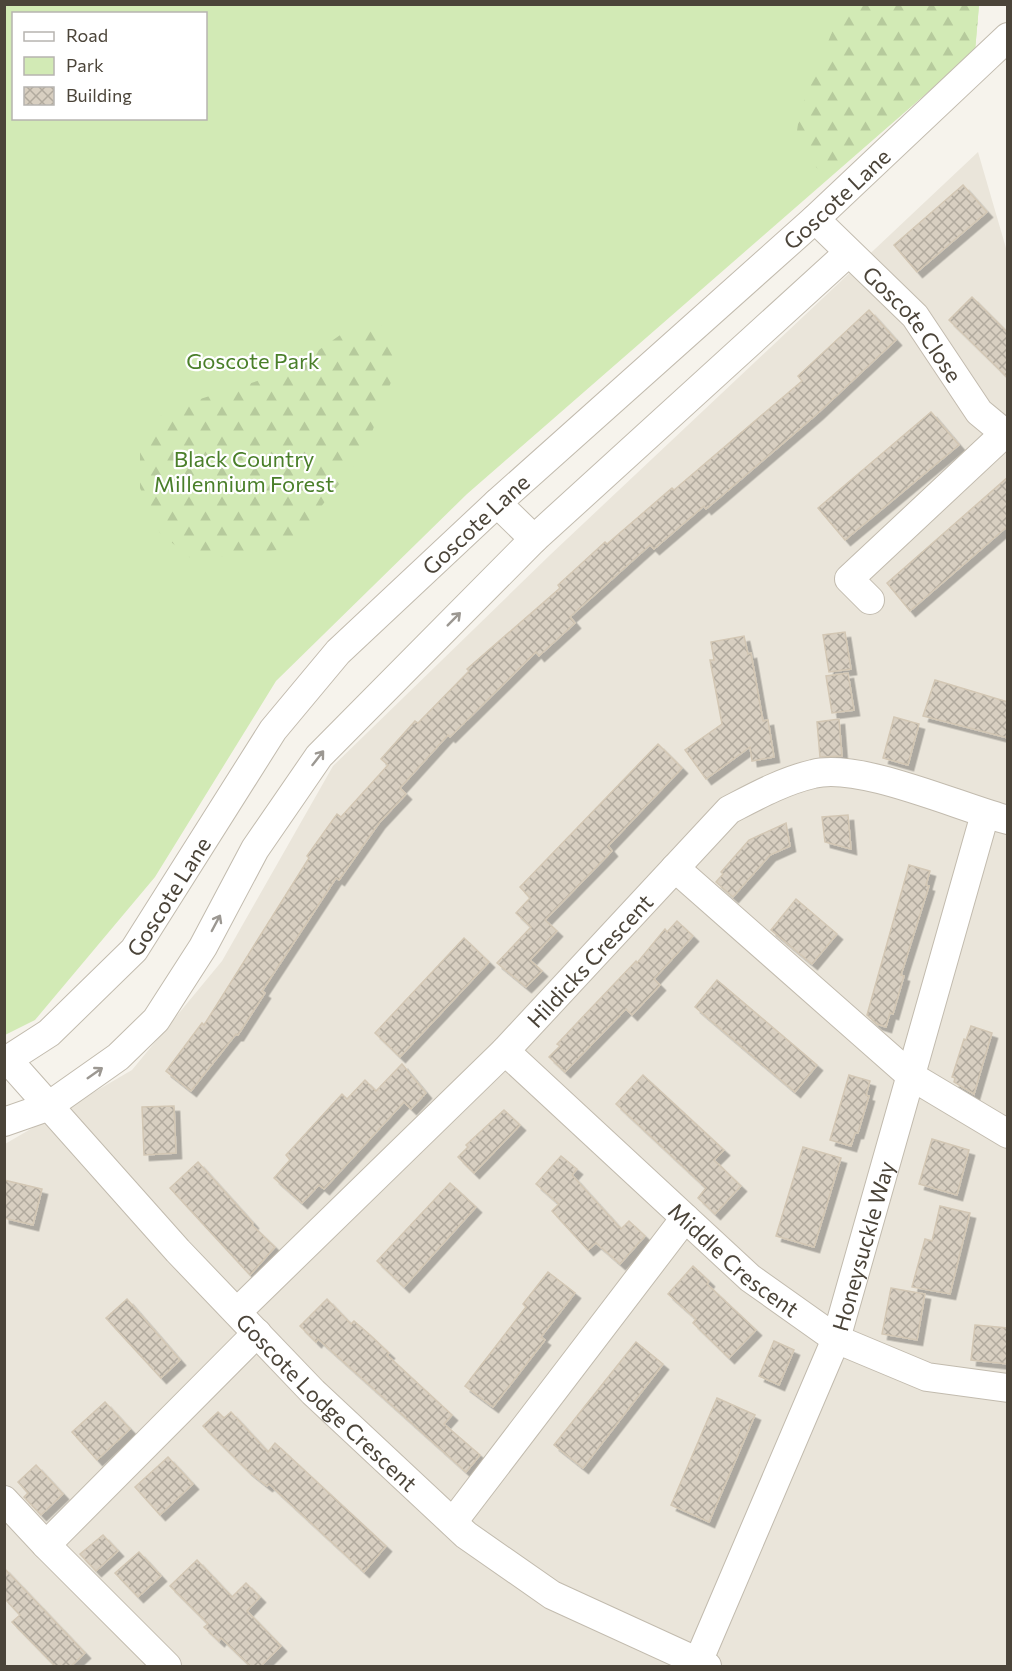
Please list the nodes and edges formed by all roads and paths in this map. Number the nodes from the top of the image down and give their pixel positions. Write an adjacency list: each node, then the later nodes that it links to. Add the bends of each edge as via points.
1 (1008, 37): 2 (street, Goscote Lane)
2 (815, 219): 3 (street, Goscote Close); 5 (street, Goscote Lane)
3 (848, 253): 4 (street, Goscote Close, via 915,316 979,412); 6 (street)
4 (1006, 435): 7 (street, Goscote Close, via 849,579)
5 (496, 503): 6 (street); 11 (street, Goscote Lane, via 338,652 273,730 134,950 49,1033)
6 (534, 539): 13 (street, one-way to 6, via 118,1057 156,1020 203,947 255,849 319,756)
7 (870, 600)
8 (996, 817): 9 (street, Hildicks Crescent, via 861,774 815,773 765,791 729,810); 12 (street, Honeysuckle Way)
9 (675, 868): 10 (street, Hildicks Crescent); 12 (street)
10 (506, 1051): 16 (street, Middle Crescent); 17 (street, Hildicks Crescent)
11 (6, 1061): 13 (street, Goscote Lodge Crescent)
12 (911, 1076): 15 (street); 19 (street, Honeysuckle Way)
13 (47, 1107): 14 (street); 17 (street, Goscote Lodge Crescent)
14 (4, 1122)
15 (1008, 1134)
16 (685, 1218): 19 (street, Middle Crescent, via 750,1278); 22 (street)
17 (237, 1312): 18 (street, Goscote Lodge Crescent)
18 (257, 1333): 22 (street, Goscote Lodge Crescent, via 313,1392); 23 (street)
19 (836, 1339): 20 (street, Middle Crescent, via 927,1377); 24 (street, Honeysuckle Way)
20 (1008, 1388)
21 (4, 1500): 23 (street)
22 (453, 1522): 24 (street, Goscote Lodge Crescent, via 552,1595)
23 (46, 1545): 25 (street)
24 (702, 1664)
25 (167, 1666)

